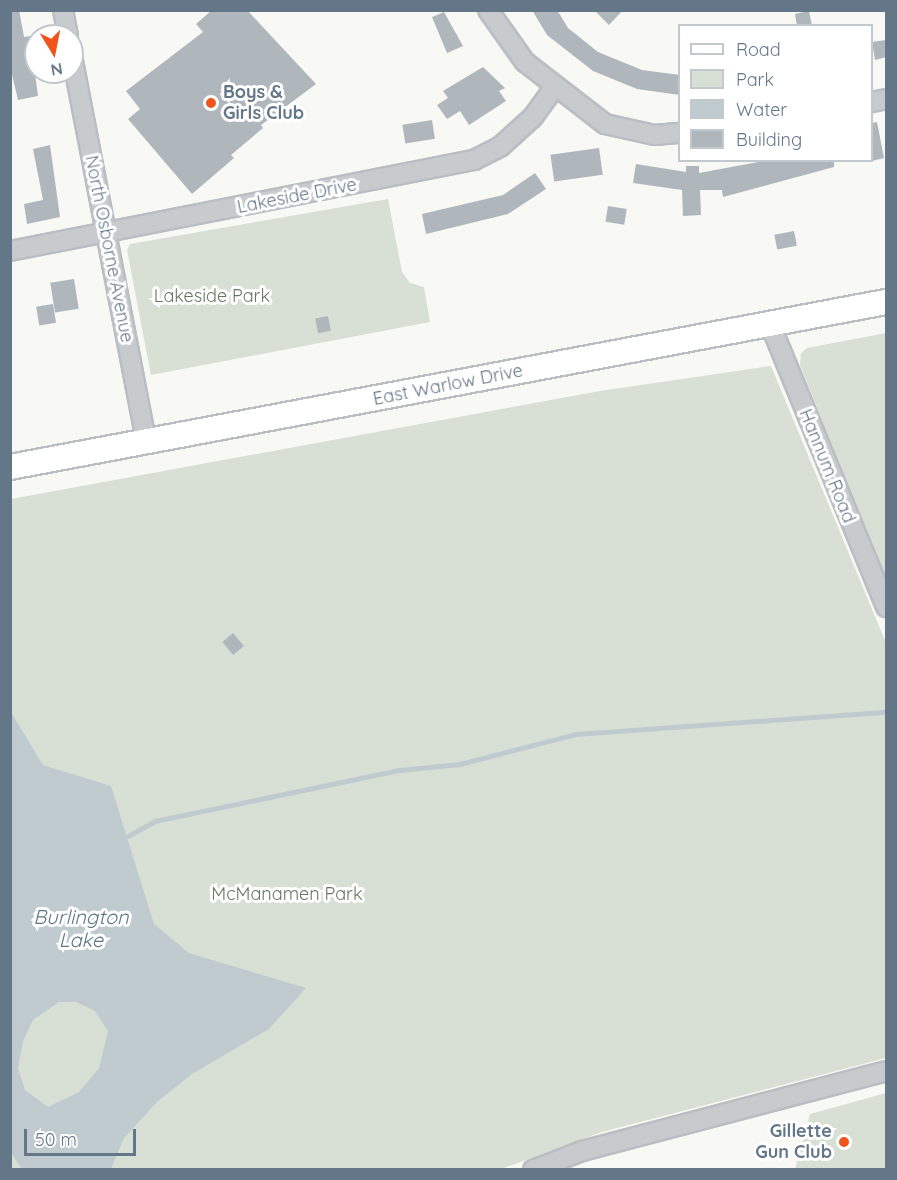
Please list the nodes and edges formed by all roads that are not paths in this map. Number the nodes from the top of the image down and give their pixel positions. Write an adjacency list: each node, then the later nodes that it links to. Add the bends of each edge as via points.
1 (488, 10): 3 (street, via 525,62)
2 (77, 84): 5 (street, North Osborne Avenue)
3 (555, 87): 4 (street, via 605,124 655,135); 5 (street, Lakeside Drive, via 533,117 501,146 474,160)
4 (678, 133)
5 (106, 233): 6 (street, Lakeside Drive); 9 (street, North Osborne Avenue)
6 (10, 251)
7 (886, 302): 8 (street, East Warlow Drive)
8 (770, 324): 9 (street, East Warlow Drive); 11 (street, Hannum Road)
9 (146, 442): 10 (street, East Warlow Drive)
10 (10, 467)
11 (886, 607)
12 (886, 1071): 13 (street, via 582,1151)
13 (533, 1170)

